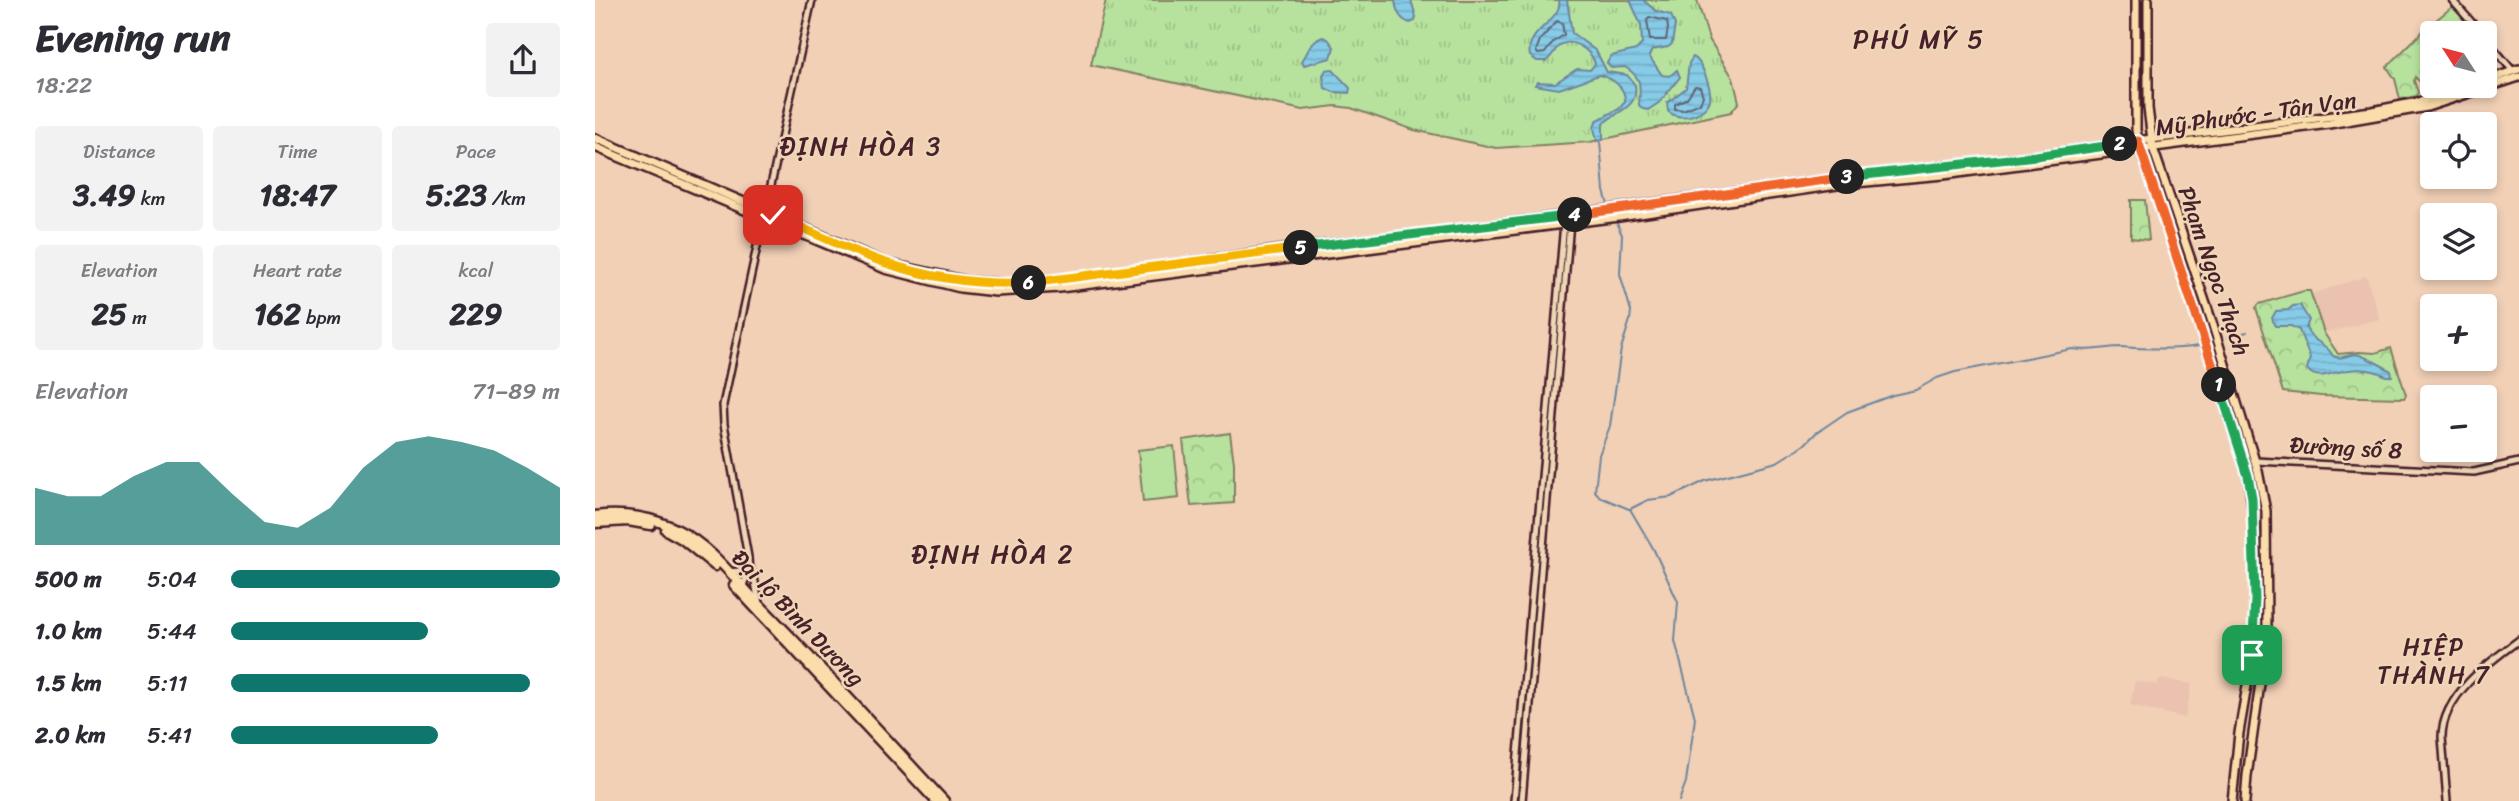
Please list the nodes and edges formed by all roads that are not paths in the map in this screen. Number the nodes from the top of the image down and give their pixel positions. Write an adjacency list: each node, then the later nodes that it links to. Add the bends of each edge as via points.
1 (812, 0): 18 (street)
2 (2136, 0): 8 (main road, Phạm Ngọc Thạch)
3 (2148, 0): 7 (main road, Phạm Ngọc Thạch)
4 (2452, 0): 5 (street)
5 (2470, 21)
6 (2497, 51): 9 (street)
7 (2147, 71): 8 (main road); 13 (main road, Phạm Ngọc Thạch)
8 (2135, 72): 14 (main road, Phạm Ngọc Thạch)
9 (2517, 72): 10 (main road); 16 (main road, Mỹ Phước - Tân Vạn, via 2442,103 2386,115)
10 (2497, 77)
11 (2432, 98): 13 (main road, Mỹ Phước - Tân Vạn, via 2380,110)
12 (595, 138): 18 (main road)
13 (2151, 139): 14 (main road, Mỹ Phước - Tân Vạn); 16 (main road, Phạm Ngọc Thạch)
14 (2139, 145): 16 (main road, Mỹ Phước - Tân Vạn); 17 (main road, Mỹ Phước - Tân Vạn, via 1943,175); 34 (main road, Phạm Ngọc Thạch, via 2252,498 2253,650)
15 (595, 147): 18 (main road)
16 (2153, 148): 21 (main road, Phạm Ngọc Thạch)
17 (1606, 215): 18 (main road, via 1292,248 1047,282 990,284 886,263); 19 (main road)
18 (764, 216): 19 (main road, via 885,269 928,282 996,292 1060,288); 25 (street, via 723,415)
19 (1567, 223): 20 (street)
20 (1547, 443): 32 (street); 33 (street)
21 (2255, 461): 22 (street, Đường số 8, via 2475,472); 35 (main road, Phạm Ngọc Thạch, via 2266,511 2268,608)
22 (2519, 462)
23 (595, 516): 26 (highway, Đại lộ Bình Dương, via 628,514 661,522 700,544)
24 (595, 523): 27 (highway, Đại lộ Bình Dương, via 628,521 656,526 674,534)
25 (748, 563): 26 (street); 27 (street); 28 (street)
26 (729, 572): 27 (highway, Đại lộ Bình Dương)
27 (738, 586): 28 (highway, Đại lộ Bình Dương); 30 (highway, Đại lộ Bình Dương)
28 (759, 603): 31 (highway, Đại lộ Bình Dương)
29 (2519, 640): 36 (street, via 2463,686 2448,713 2442,728)
30 (936, 801)
31 (944, 801)
32 (1514, 801)
33 (1521, 801)
34 (2232, 801)
35 (2245, 801)
36 (2447, 801)

